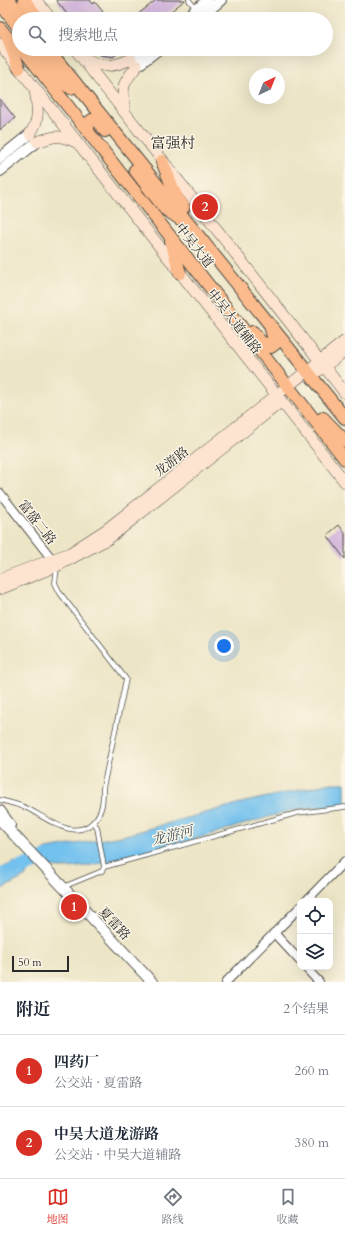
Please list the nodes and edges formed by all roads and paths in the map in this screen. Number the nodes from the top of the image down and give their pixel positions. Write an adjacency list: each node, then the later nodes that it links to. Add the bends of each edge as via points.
1 (9, 0): 8 (main road)
2 (24, 0): 9 (main road)
3 (36, 0): 10 (main road)
4 (189, 0): 11 (lane)
5 (208, 0): 12 (street)
6 (222, 0): 13 (street)
7 (0, 3): 14 (main road)
8 (18, 12)
9 (33, 12)
10 (45, 12)
11 (197, 12)
12 (199, 12)
13 (201, 12)
14 (12, 19)
15 (0, 20): 17 (main road)
16 (0, 28): 19 (main road)
17 (12, 35)
18 (0, 44): 29 (main road, 中吴大道辅路)
19 (12, 49)
20 (15, 56): 29 (main road)
21 (28, 56): 33 (main road, 中吴大道)
22 (41, 56): 30 (main road, via 61,82 71,88 74,86)
23 (54, 56): 30 (main road, 中吴大道)
24 (80, 56): 32 (main road)
25 (83, 56): 28 (main road, via 106,67)
26 (139, 56): 28 (street)
27 (146, 56): 28 (street)
28 (134, 63): 32 (main road, via 122,91)
29 (19, 68): 31 (main road, 中吴大道辅路)
30 (73, 80): 40 (main road, 中吴大道)
31 (35, 89): 34 (main road, via 38,112); 35 (main road, 中吴大道辅路)
32 (126, 113): 37 (main road)
33 (88, 132): 39 (main road, 中吴大道); 40 (main road, via 88,123 92,120 98,122 165,209)
34 (34, 138): 35 (main road, via 64,136); 36 (street); 38 (street)
35 (78, 143): 43 (main road, 中吴大道辅路)
36 (0, 158)
37 (162, 161): 42 (main road, via 176,196); 47 (main road)
38 (0, 171)
39 (160, 224): 41 (main road, 中吴大道); 44 (main road, via 196,258 260,341 271,347 275,344)
40 (190, 225): 42 (main road, 中吴大道)
41 (169, 236): 43 (main road); 49 (main road, 中吴大道)
42 (204, 242): 44 (main road, 中吴大道)
43 (180, 273): 51 (main road, 中吴大道辅路)
44 (269, 324): 48 (main road, 中吴大道)
45 (345, 341): 47 (main road, 龙游路)
46 (345, 351): 47 (main road, 龙游路)
47 (321, 364): 48 (main road, 龙游路); 50 (main road)
48 (309, 374): 49 (main road, 龙游路); 52 (main road, 中吴大道)
49 (290, 389): 51 (main road, 龙游路); 53 (main road, 中吴大道)
50 (345, 393)
51 (278, 399): 56 (main road, 中吴大道辅路); 58 (main road, 龙游路, via 107,529)
52 (345, 418)
53 (325, 435): 54 (main road, via 319,421 323,418); 55 (main road, 中吴大道)
54 (345, 441)
55 (345, 459)
56 (345, 482)
57 (0, 493): 58 (street, 富盛二路)
58 (55, 563): 59 (main road, 龙游路); 60 (main road, 龙游路); 65 (lane, via 55,583 60,593 126,679 103,788 103,804)
59 (0, 579)
60 (0, 589)
61 (0, 800): 65 (lane, via 24,807 58,825 74,830 88,828)
62 (345, 807): 68 (lane, via 297,813)
63 (0, 811): 66 (street, 夏雷路)
64 (0, 820): 66 (street, 夏雷路)
65 (94, 822): 68 (lane)
66 (26, 847): 69 (street, 夏雷路)
67 (345, 861): 70 (street)
68 (104, 867): 69 (lane, via 102,871)
69 (63, 887): 75 (street, 夏雷路)
70 (309, 898)
71 (297, 910): 72 (street)
72 (274, 933): 73 (street); 76 (street)
73 (297, 958)
74 (308, 970): 77 (street)
75 (152, 982)
76 (226, 982)
77 (318, 982)

